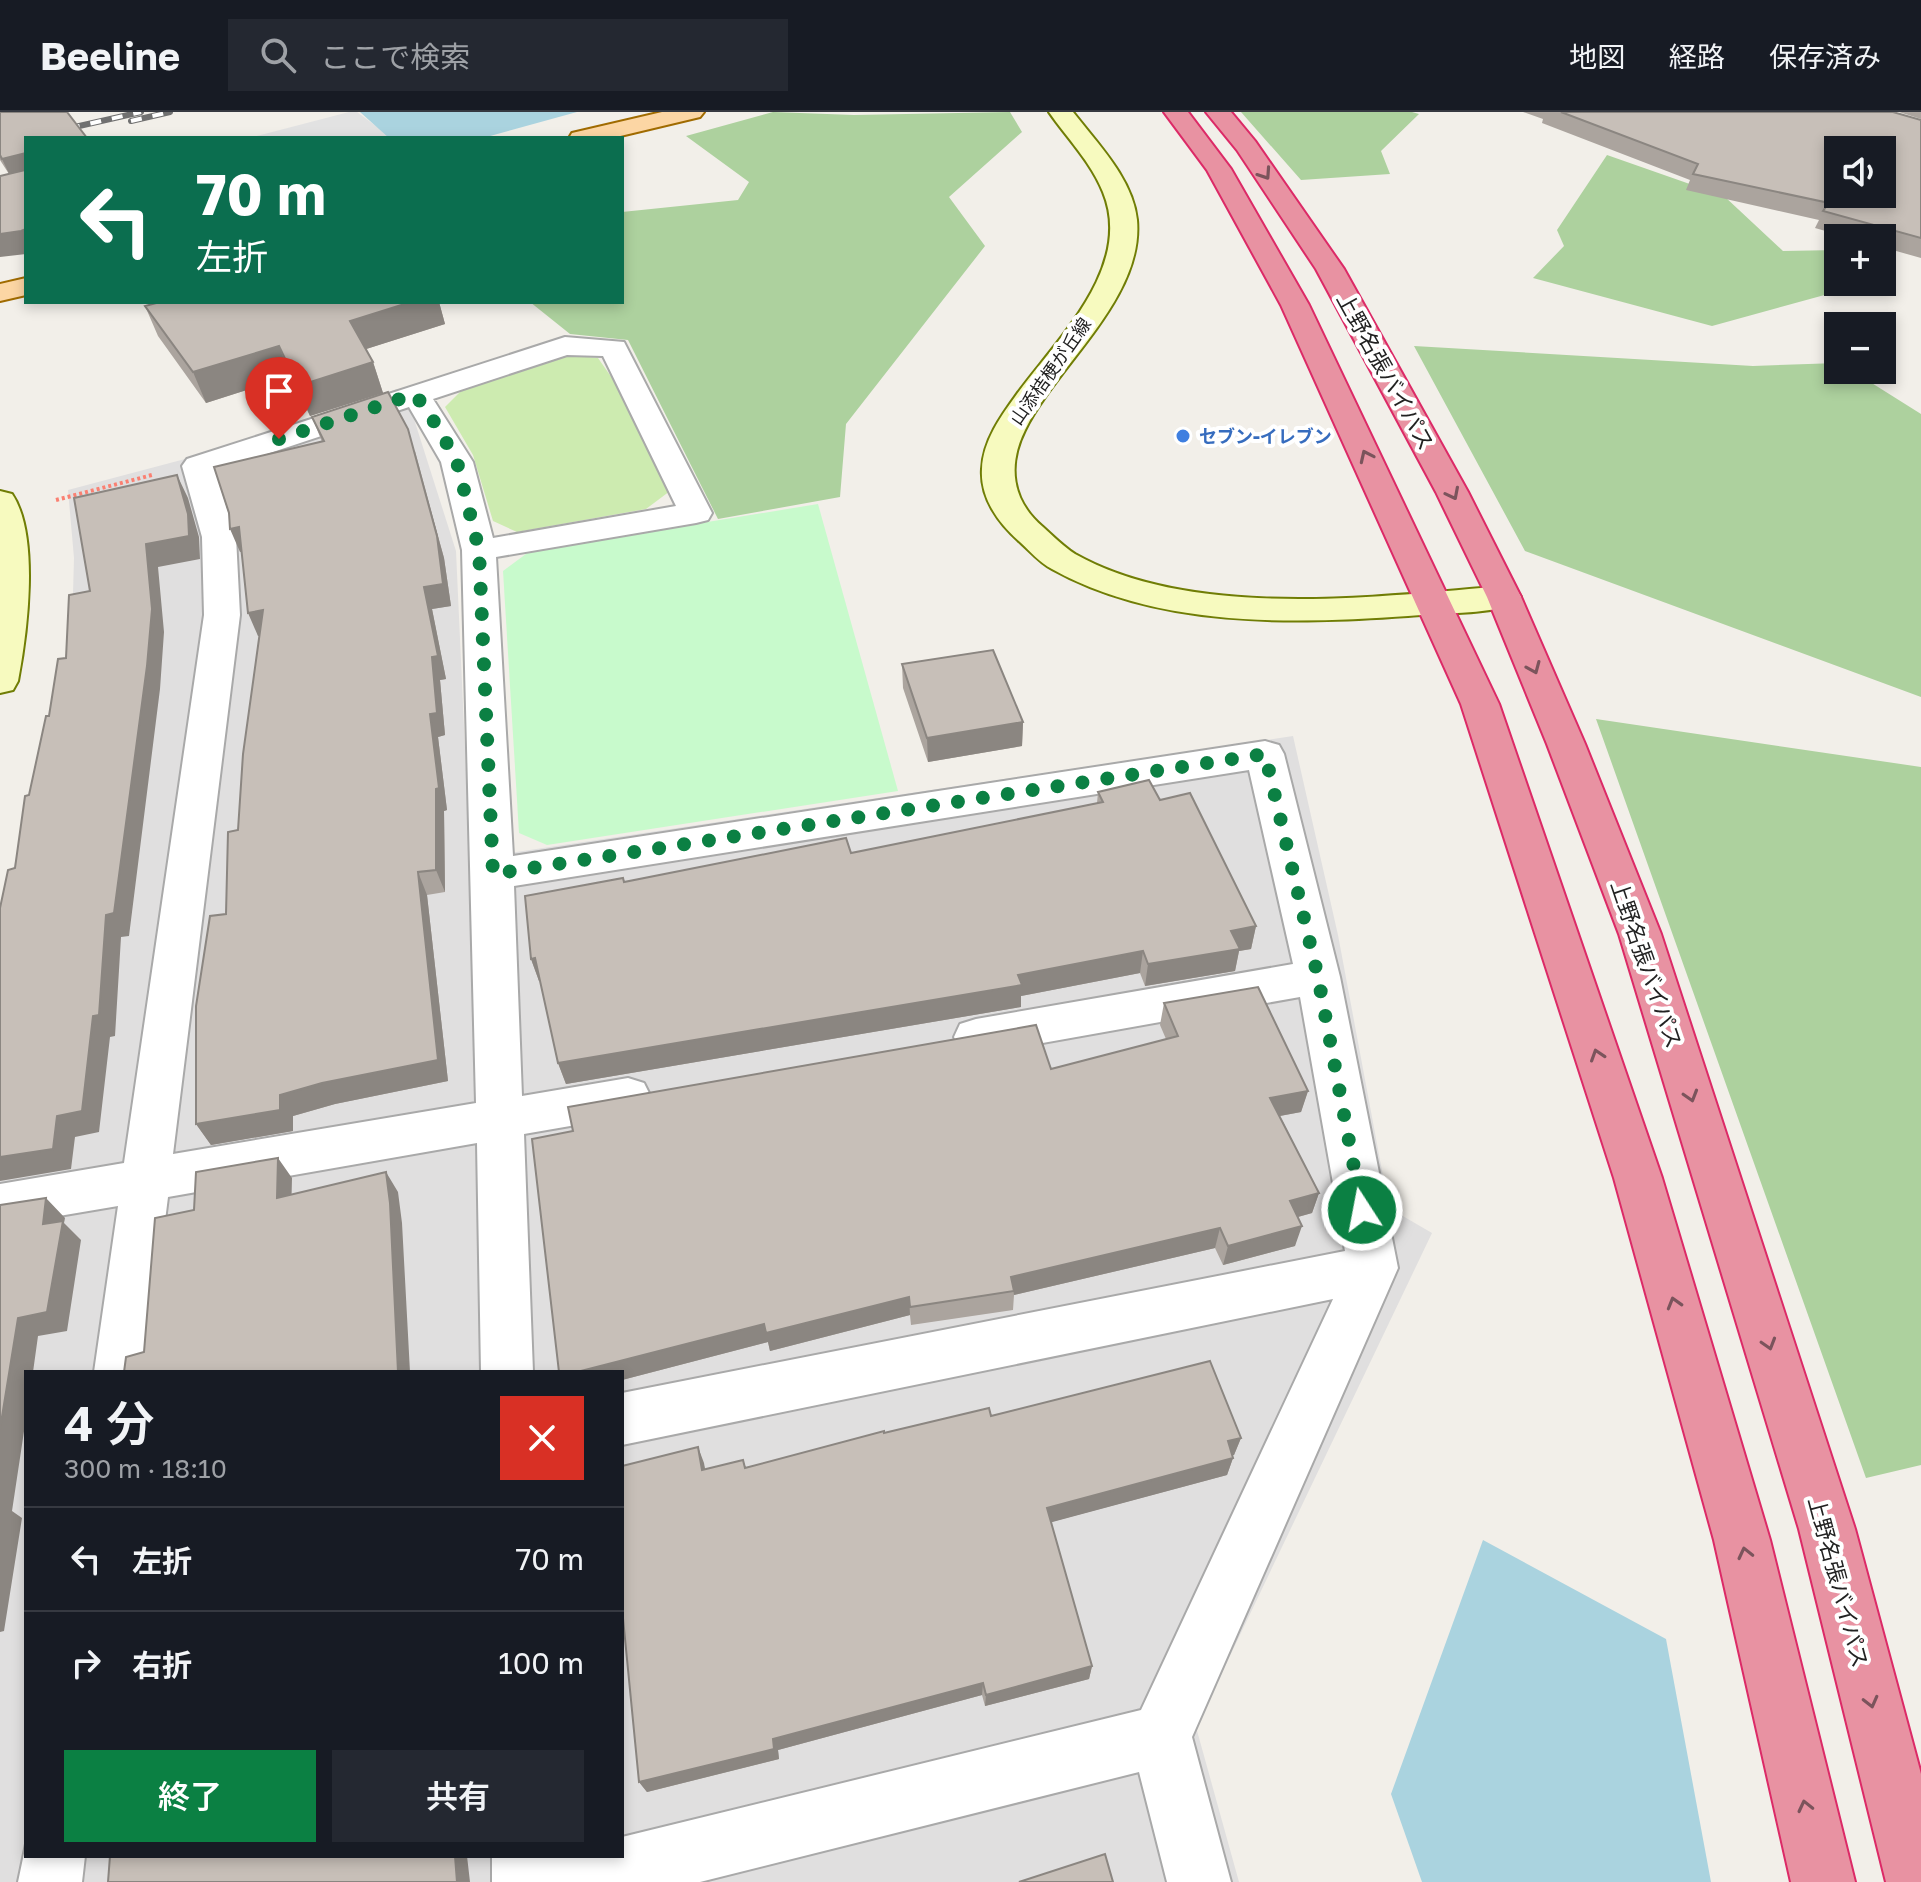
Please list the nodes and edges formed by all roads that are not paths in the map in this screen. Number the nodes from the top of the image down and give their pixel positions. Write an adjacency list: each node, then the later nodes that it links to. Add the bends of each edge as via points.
1 (692, 112): 5 (main road)
2 (1061, 112): 12 (main road, 山添桔梗が丘線, via 1107,176 1124,222 1117,265 1101,298 1010,428 996,464 1003,504 1036,544 1078,572 1144,595 1254,610)
3 (1176, 112): 12 (highway, one-way to 3, via 1295,305 1219,169)
4 (1218, 112): 11 (highway, 上野名張バイパス, one-way to 11, via 1330,269)
5 (590, 136)
6 (24, 287): 7 (main road)
7 (0, 293)
8 (415, 394): 10 (street, via 457,462); 10 (street, via 565,346 614,348 696,513); 19 (street, via 198,466 219,537 222,615)
9 (0, 501): 13 (main road, via 12,580)
10 (479, 550): 14 (street)
11 (1504, 597): 12 (main road, 山添桔梗が丘線); 33 (highway, 上野名張バイパス, one-way to 33, via 1640,934 1827,1529)
12 (1435, 602): 32 (highway, one-way to 12, via 1742,1540 1638,1178 1480,704)
13 (0, 681)
14 (493, 874): 15 (street, via 1265,754); 18 (street)
15 (1318, 977): 16 (street); 21 (street)
16 (941, 1043)
17 (674, 1089): 18 (street)
18 (501, 1120): 19 (street); 23 (street)
19 (146, 1180): 20 (street); 22 (street)
20 (0, 1205)
21 (1373, 1268): 24 (street); 25 (street)
22 (120, 1370)
23 (507, 1370)
24 (624, 1419)
25 (1161, 1736): 30 (street); 31 (street)
26 (53, 1858): 28 (street)
27 (524, 1858): 29 (street)
28 (50, 1882)
29 (524, 1882)
30 (571, 1882)
31 (1199, 1882)
32 (1823, 1882)
33 (1918, 1882)

